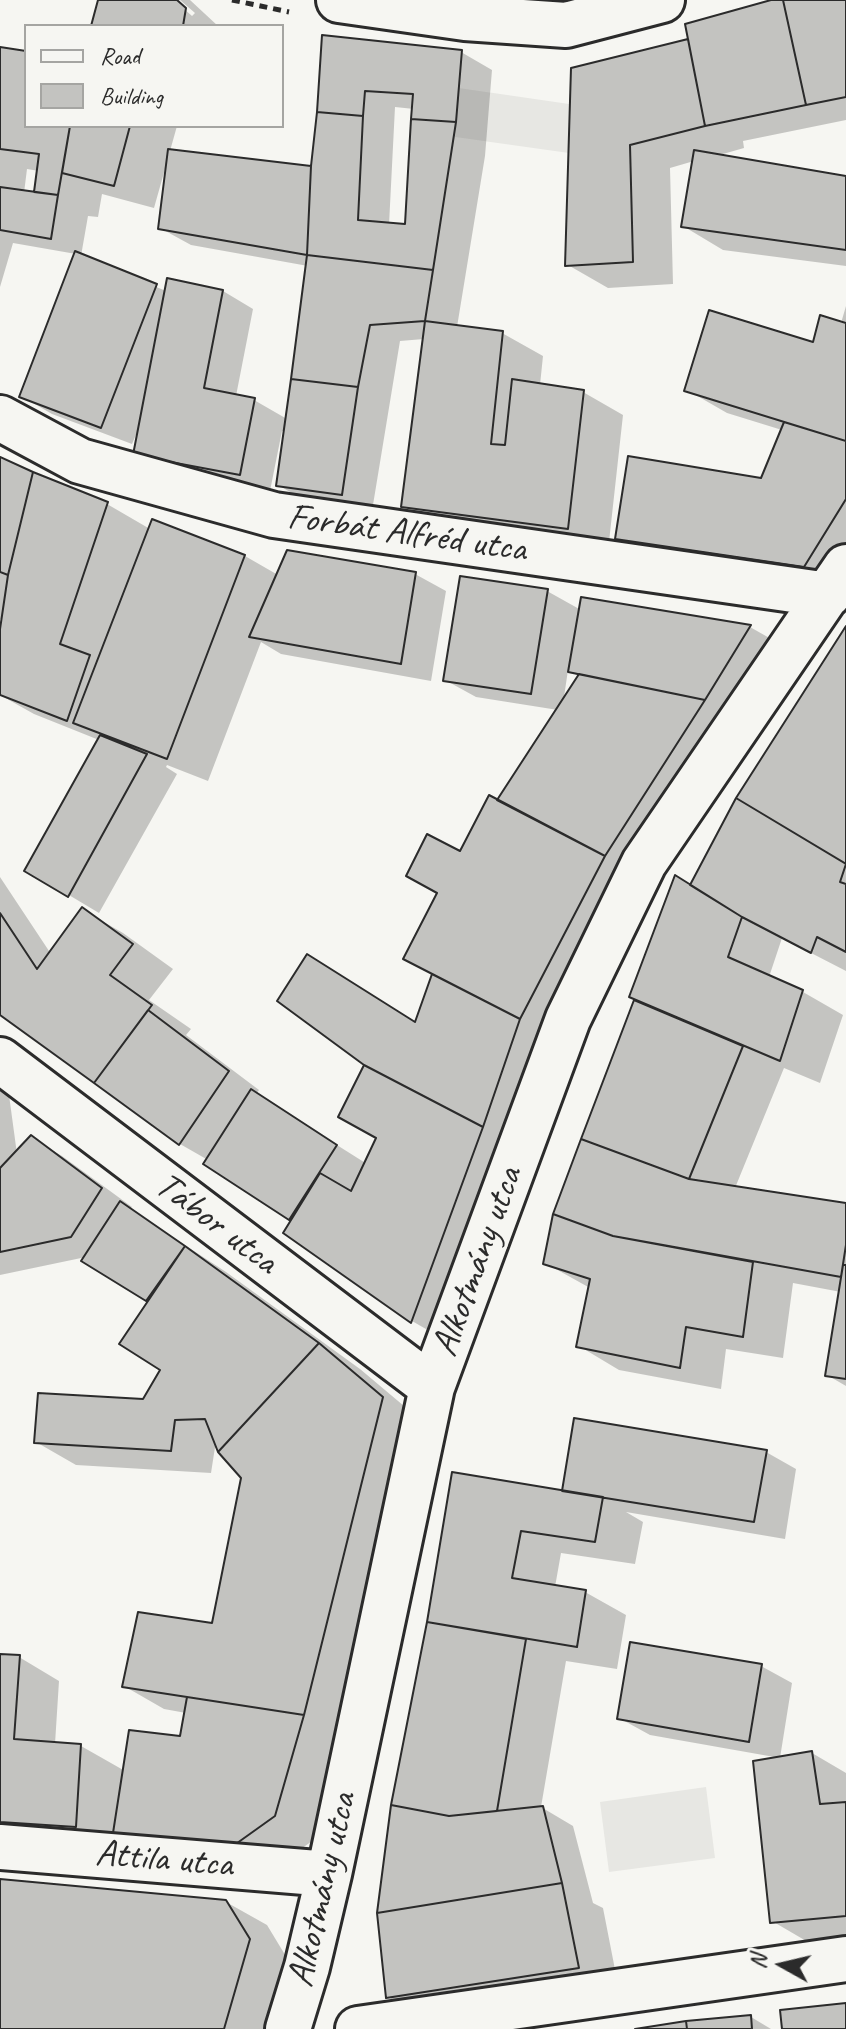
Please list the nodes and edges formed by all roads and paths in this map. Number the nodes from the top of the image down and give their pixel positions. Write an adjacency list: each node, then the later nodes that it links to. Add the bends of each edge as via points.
1 (339, 0): 2 (street, via 465,18 566,25)
2 (662, 0)
3 (0, 418): 4 (street, Forbát Alfréd utca, via 80,461 274,515)
4 (837, 581): 6 (street, Alkotmány utca, via 644,863 568,1019)
5 (0, 1060): 6 (street, Tábor utca)
6 (432, 1387): 8 (street, Alkotmány utca)
7 (0, 1847): 8 (street, Attila utca)
8 (329, 1874): 10 (street, Alkotmány utca)
9 (846, 1959): 11 (street)
10 (294, 2027)
11 (358, 2029)

